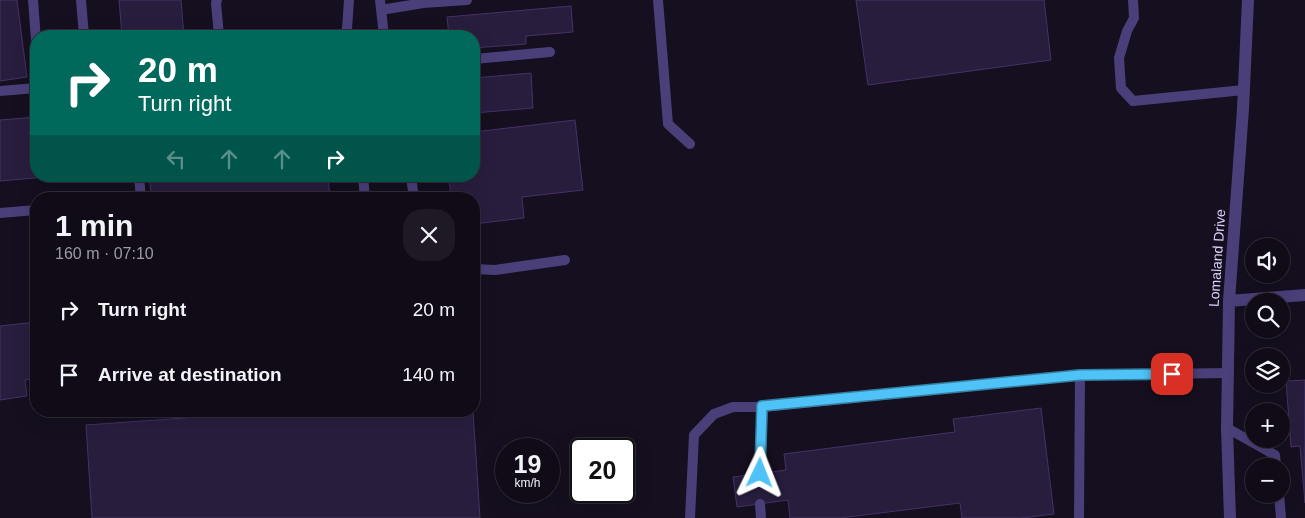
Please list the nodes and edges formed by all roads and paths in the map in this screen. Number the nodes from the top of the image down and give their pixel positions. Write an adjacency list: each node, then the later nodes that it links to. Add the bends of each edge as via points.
1 (33, 0): 11 (lane)
2 (81, 0): 12 (lane)
3 (217, 0): 13 (lane)
4 (349, 0): 14 (lane)
5 (467, 0): 9 (lane)
6 (658, 0): 21 (lane, via 668,124)
7 (1133, 0): 19 (lane, via 1134,18 1119,58 1121,88 1133,101)
8 (1248, 0): 19 (street, Lomaland Drive)
9 (423, 2): 10 (lane)
10 (381, 5): 15 (lane)
11 (35, 30)
12 (84, 30)
13 (218, 30)
14 (346, 30)
15 (383, 30)
16 (550, 52): 17 (lane)
17 (480, 58)
18 (30, 88): 20 (lane)
19 (1244, 90): 27 (street, Lomaland Drive)
20 (0, 91)
21 (690, 144)
22 (30, 210): 23 (lane)
23 (0, 213)
24 (565, 260): 25 (lane)
25 (480, 269)
26 (1305, 295): 27 (street)
27 (1229, 300): 28 (street, Lomaland Drive)
28 (1229, 373): 29 (lane); 31 (street, Lomaland Drive)
29 (1080, 375): 30 (lane); 38 (lane)
30 (762, 406): 33 (lane); 36 (lane, via 734,407 714,414 694,435)
31 (1228, 428): 32 (lane); 39 (street, Lomaland Drive)
32 (1275, 458)
33 (760, 473)
34 (1280, 503): 40 (lane)
35 (760, 504): 37 (lane)
36 (690, 518)
37 (761, 518)
38 (1079, 518)
39 (1230, 518)
40 (1281, 518)

